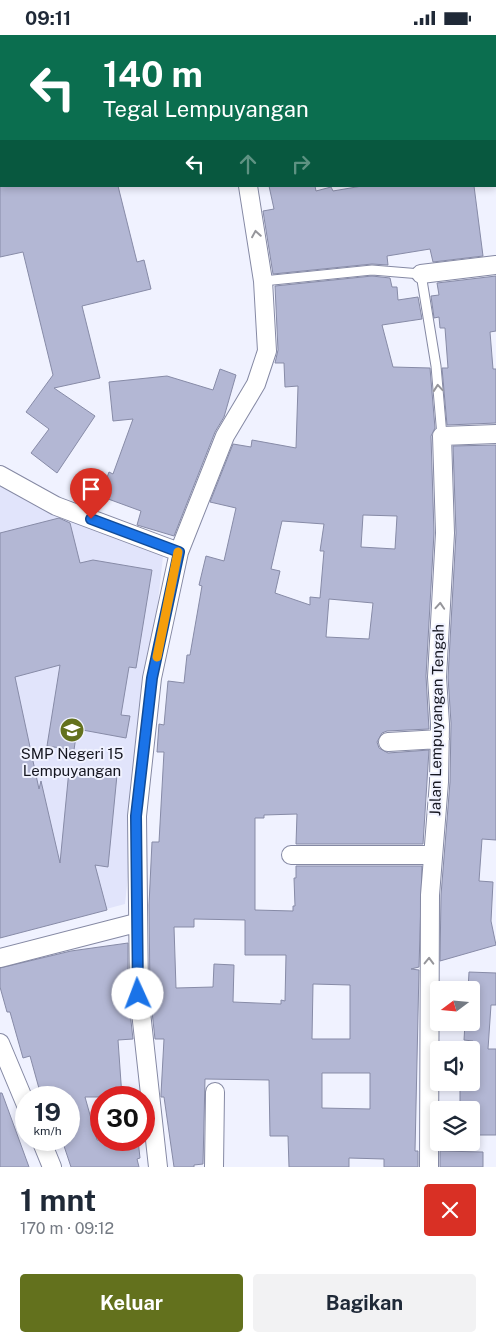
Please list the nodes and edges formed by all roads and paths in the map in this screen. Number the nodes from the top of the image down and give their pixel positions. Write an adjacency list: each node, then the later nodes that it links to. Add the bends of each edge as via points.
1 (248, 187): 4 (street, one-way to 1)
2 (496, 265): 3 (street)
3 (421, 274): 4 (lane, via 372,269); 6 (lane, Jalan Lempuyangan Tengah, one-way to 3, via 436,366)
4 (263, 281): 8 (street, via 267,351 262,369 225,436)
5 (496, 434): 6 (street)
6 (442, 436): 9 (street, Jalan Lempuyangan Tengah, one-way to 6, via 437,677 445,533)
7 (0, 475): 8 (street, via 56,505)
8 (179, 552): 13 (street, via 150,696 136,816)
9 (440, 739): 10 (street); 12 (street, Jalan Lempuyangan Tengah)
10 (388, 742)
11 (291, 855): 12 (street)
12 (433, 855): 22 (street, Jalan Lempuyangan Tengah, one-way to 12, via 428,993)
13 (136, 923): 14 (street); 20 (street, via 138,994)
14 (0, 958)
15 (0, 1043): 16 (street)
16 (18, 1086)
17 (214, 1092): 21 (street)
18 (45, 1151): 19 (street)
19 (52, 1167)
20 (158, 1167)
21 (214, 1167)
22 (430, 1167)

